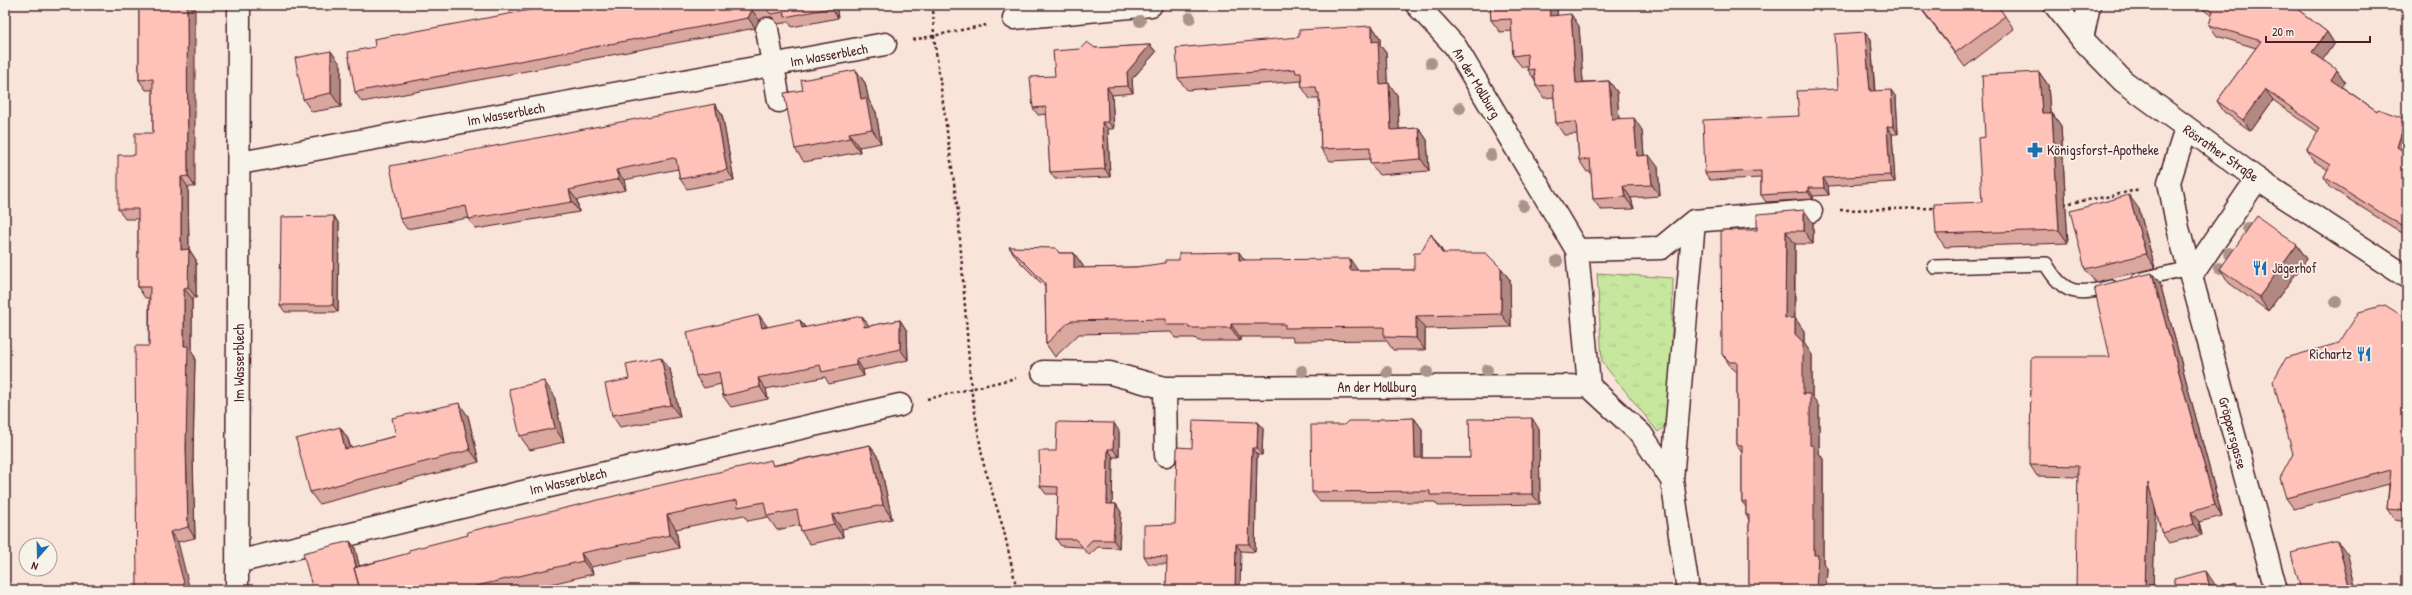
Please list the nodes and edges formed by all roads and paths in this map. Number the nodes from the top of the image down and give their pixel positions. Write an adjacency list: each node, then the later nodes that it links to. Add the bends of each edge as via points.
1 (239, 5): 16 (street, Im Wasserblech)
2 (933, 5): 10 (path)
3 (1151, 5): 7 (street)
4 (1417, 5): 23 (street, An der Mollburg, via 1455,46)
5 (2055, 5): 11 (street, Rösrather Straße)
6 (2089, 5): 11 (street)
7 (1124, 6): 8 (street)
8 (1014, 18): 10 (path)
9 (767, 29): 13 (street, Im Wasserblech)
10 (934, 37): 12 (path); 29 (path, via 958,212)
11 (2082, 39): 15 (street, Rösrather Straße, via 2123,80)
12 (885, 44): 13 (street, Im Wasserblech)
13 (773, 65): 14 (street, Im Wasserblech); 16 (street, Im Wasserblech)
14 (779, 101)
15 (2186, 129): 17 (street, Rösrather Straße); 18 (street)
16 (240, 163): 34 (street, Im Wasserblech)
17 (2257, 179): 25 (street); 26 (street, Rösrather Straße)
18 (2169, 182): 19 (path, via 2111,196); 25 (street, Gröppersgasse)
19 (2057, 204)
20 (1938, 208): 21 (path)
21 (1810, 211): 22 (street)
22 (1694, 220): 23 (street, via 1661,248); 33 (street)
23 (1577, 250): 28 (street, An der Mollburg)
24 (1935, 267): 25 (lane, via 2046,264 2054,279 2066,290 2085,293)
25 (2190, 272): 38 (street, Gröppersgasse)
26 (2407, 277)
27 (1043, 372): 29 (path); 30 (street, An der Mollburg, via 1110,373)
28 (1589, 386): 30 (street, An der Mollburg); 33 (street, via 1641,434)
29 (971, 388): 31 (path); 36 (path, via 983,462 1004,531)
30 (1165, 388): 32 (street)
31 (900, 405): 34 (street, Im Wasserblech, via 519,493)
32 (1166, 455)
33 (1672, 480): 37 (street)
34 (238, 562): 35 (street, Im Wasserblech)
35 (238, 590)
36 (1017, 590)
37 (1688, 590)
38 (2276, 590)

